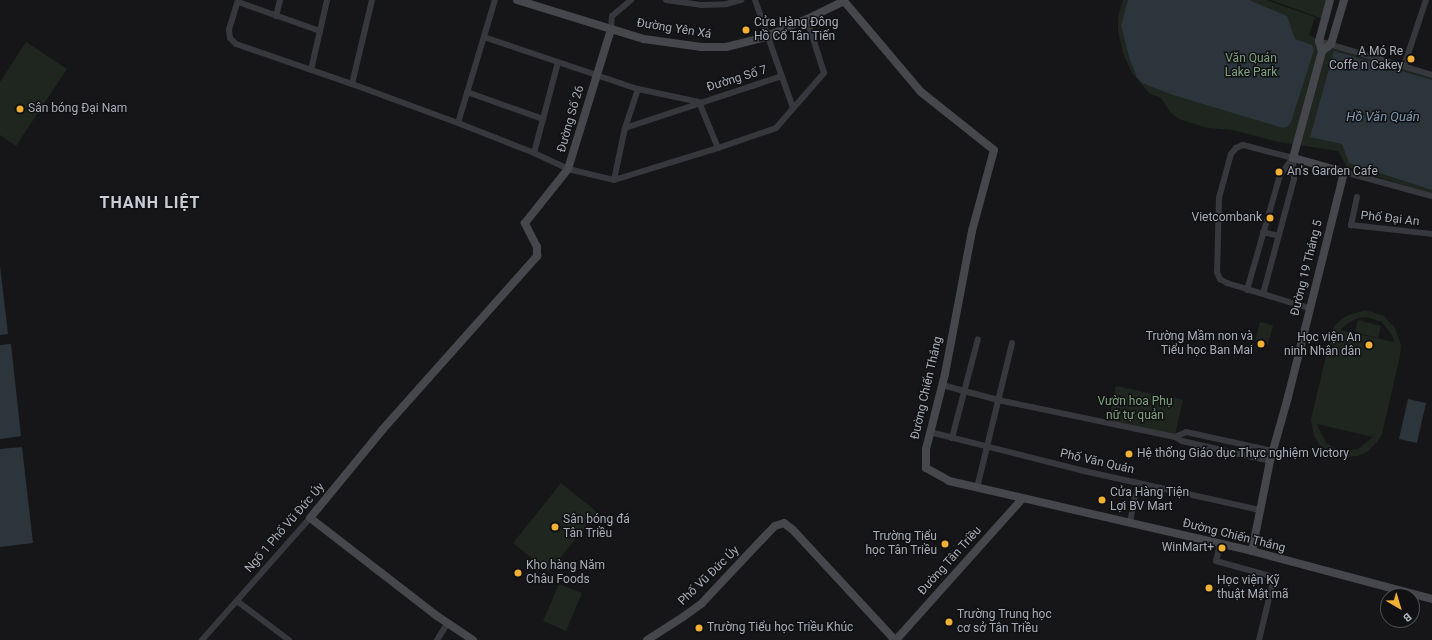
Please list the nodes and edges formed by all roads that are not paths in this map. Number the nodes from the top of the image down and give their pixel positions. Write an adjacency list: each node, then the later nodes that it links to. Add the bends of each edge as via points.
1 (280, 0): 16 (street)
2 (327, 0): 19 (street)
3 (372, 0): 31 (street)
4 (495, 0): 21 (street)
5 (517, 0): 18 (street, Đường Yên Xá)
6 (631, 0): 18 (street, via 612,16)
7 (666, 0): 15 (street)
8 (741, 0): 15 (street, via 726,4 701,5)
9 (756, 0): 20 (street)
10 (845, 0): 17 (street, Đường Yên Xá); 55 (street, Đường Chiến Thắng, via 921,92 994,150 972,231)
11 (1330, 0): 22 (street)
12 (1344, 0): 23 (street)
13 (1426, 0): 26 (street)
14 (238, 1): 16 (street); 27 (street, via 229,30 230,38 236,44)
15 (688, 2)
16 (276, 16): 19 (street)
17 (807, 20): 20 (street, Đường Yên Xá); 35 (street, via 824,73)
18 (612, 29): 20 (street, Đường Yên Xá, via 644,39 701,47 726,47); 28 (street, Đường Số 26)
19 (320, 31): 27 (street)
20 (768, 35): 30 (street)
21 (484, 37): 25 (street); 33 (street)
22 (1319, 41): 23 (street); 24 (street)
23 (1331, 44): 24 (street); 26 (street)
24 (1322, 50): 41 (street)
25 (558, 62): 28 (street); 36 (street)
26 (1404, 66): 29 (street)
27 (311, 70): 31 (street)
28 (596, 75): 32 (street); 42 (street, Đường Số 26)
29 (1432, 75)
30 (782, 76): 34 (street, Đường Số 7); 35 (street)
31 (352, 84): 37 (street)
32 (638, 89): 34 (street); 38 (street)
33 (467, 92): 36 (street); 37 (street)
34 (699, 102): 38 (street, Đường Số 7); 39 (street)
35 (793, 108): 39 (street, via 776,128)
36 (543, 119): 40 (street)
37 (458, 123): 40 (street)
38 (625, 128): 44 (street)
39 (718, 148): 44 (street)
40 (534, 153): 42 (street)
41 (1293, 158): 43 (street); 47 (street, via 1280,175); 49 (street, via 1294,179); 50 (street, via 1242,145 1232,154 1219,198 1217,272 1220,279)
42 (568, 169): 44 (street); 68 (street, Ngõ 1 Phố Vũ Đức Úy, via 524,223 537,247 537,256 383,429)
43 (1344, 172): 45 (street); 52 (street, Đường 19 Tháng 5)
44 (614, 180)
45 (1432, 196)
46 (1356, 197): 48 (street, Phố Đại An, via 1350,225)
47 (1263, 232): 49 (street); 50 (street)
48 (1432, 234)
49 (1279, 236): 51 (street)
50 (1247, 290): 51 (street)
51 (1263, 294): 52 (street)
52 (1309, 308): 62 (street, Đường 19 Tháng 5)
53 (978, 339): 56 (street)
54 (1012, 343): 57 (street)
55 (942, 385): 56 (street); 58 (street, Đường Chiến Thắng)
56 (964, 390): 57 (street); 60 (street)
57 (998, 400): 59 (street); 61 (street)
58 (930, 432): 60 (street, Phố Văn Quán); 64 (street, Đường Chiến Thắng, via 926,448 926,468 949,481)
59 (1175, 437): 62 (street, via 1186,432); 63 (street, via 1182,442)
60 (952, 438): 61 (street, Phố Văn Quán)
61 (987, 447): 64 (street); 67 (street, Phố Văn Quán)
62 (1273, 451): 63 (street, Đường 19 Tháng 5)
63 (1270, 461): 67 (street, Đường 19 Tháng 5)
64 (977, 488): 66 (street, Đường Chiến Thắng)
65 (1135, 496): 69 (street)
66 (1022, 498): 69 (street, Đường Chiến Thắng); 81 (street, Đường Tân Triều)
67 (1260, 510): 72 (street, Đường 19 Tháng 5)
68 (310, 518): 74 (street, Ngõ 1 Phố Vũ Đức Úy); 75 (street)
69 (1130, 522): 71 (street, Đường Chiến Thắng)
70 (784, 523): 80 (street, Phố Vũ Đức Úy, via 775,526 702,603); 81 (street, Đường Tân Triều)
71 (1220, 544): 72 (street, Đường Chiến Thắng); 82 (street, via 1216,561 1271,578 1272,586)
72 (1252, 551): 73 (street, Đường Chiến Thắng)
73 (1432, 599)
74 (237, 601): 76 (street, Ngõ 1 Phố Vũ Đức Úy); 77 (street)
75 (447, 624): 78 (street); 79 (street)
76 (202, 640)
77 (289, 640)
78 (437, 640)
79 (473, 640)
80 (647, 640)
81 (895, 640)
82 (1259, 640)

